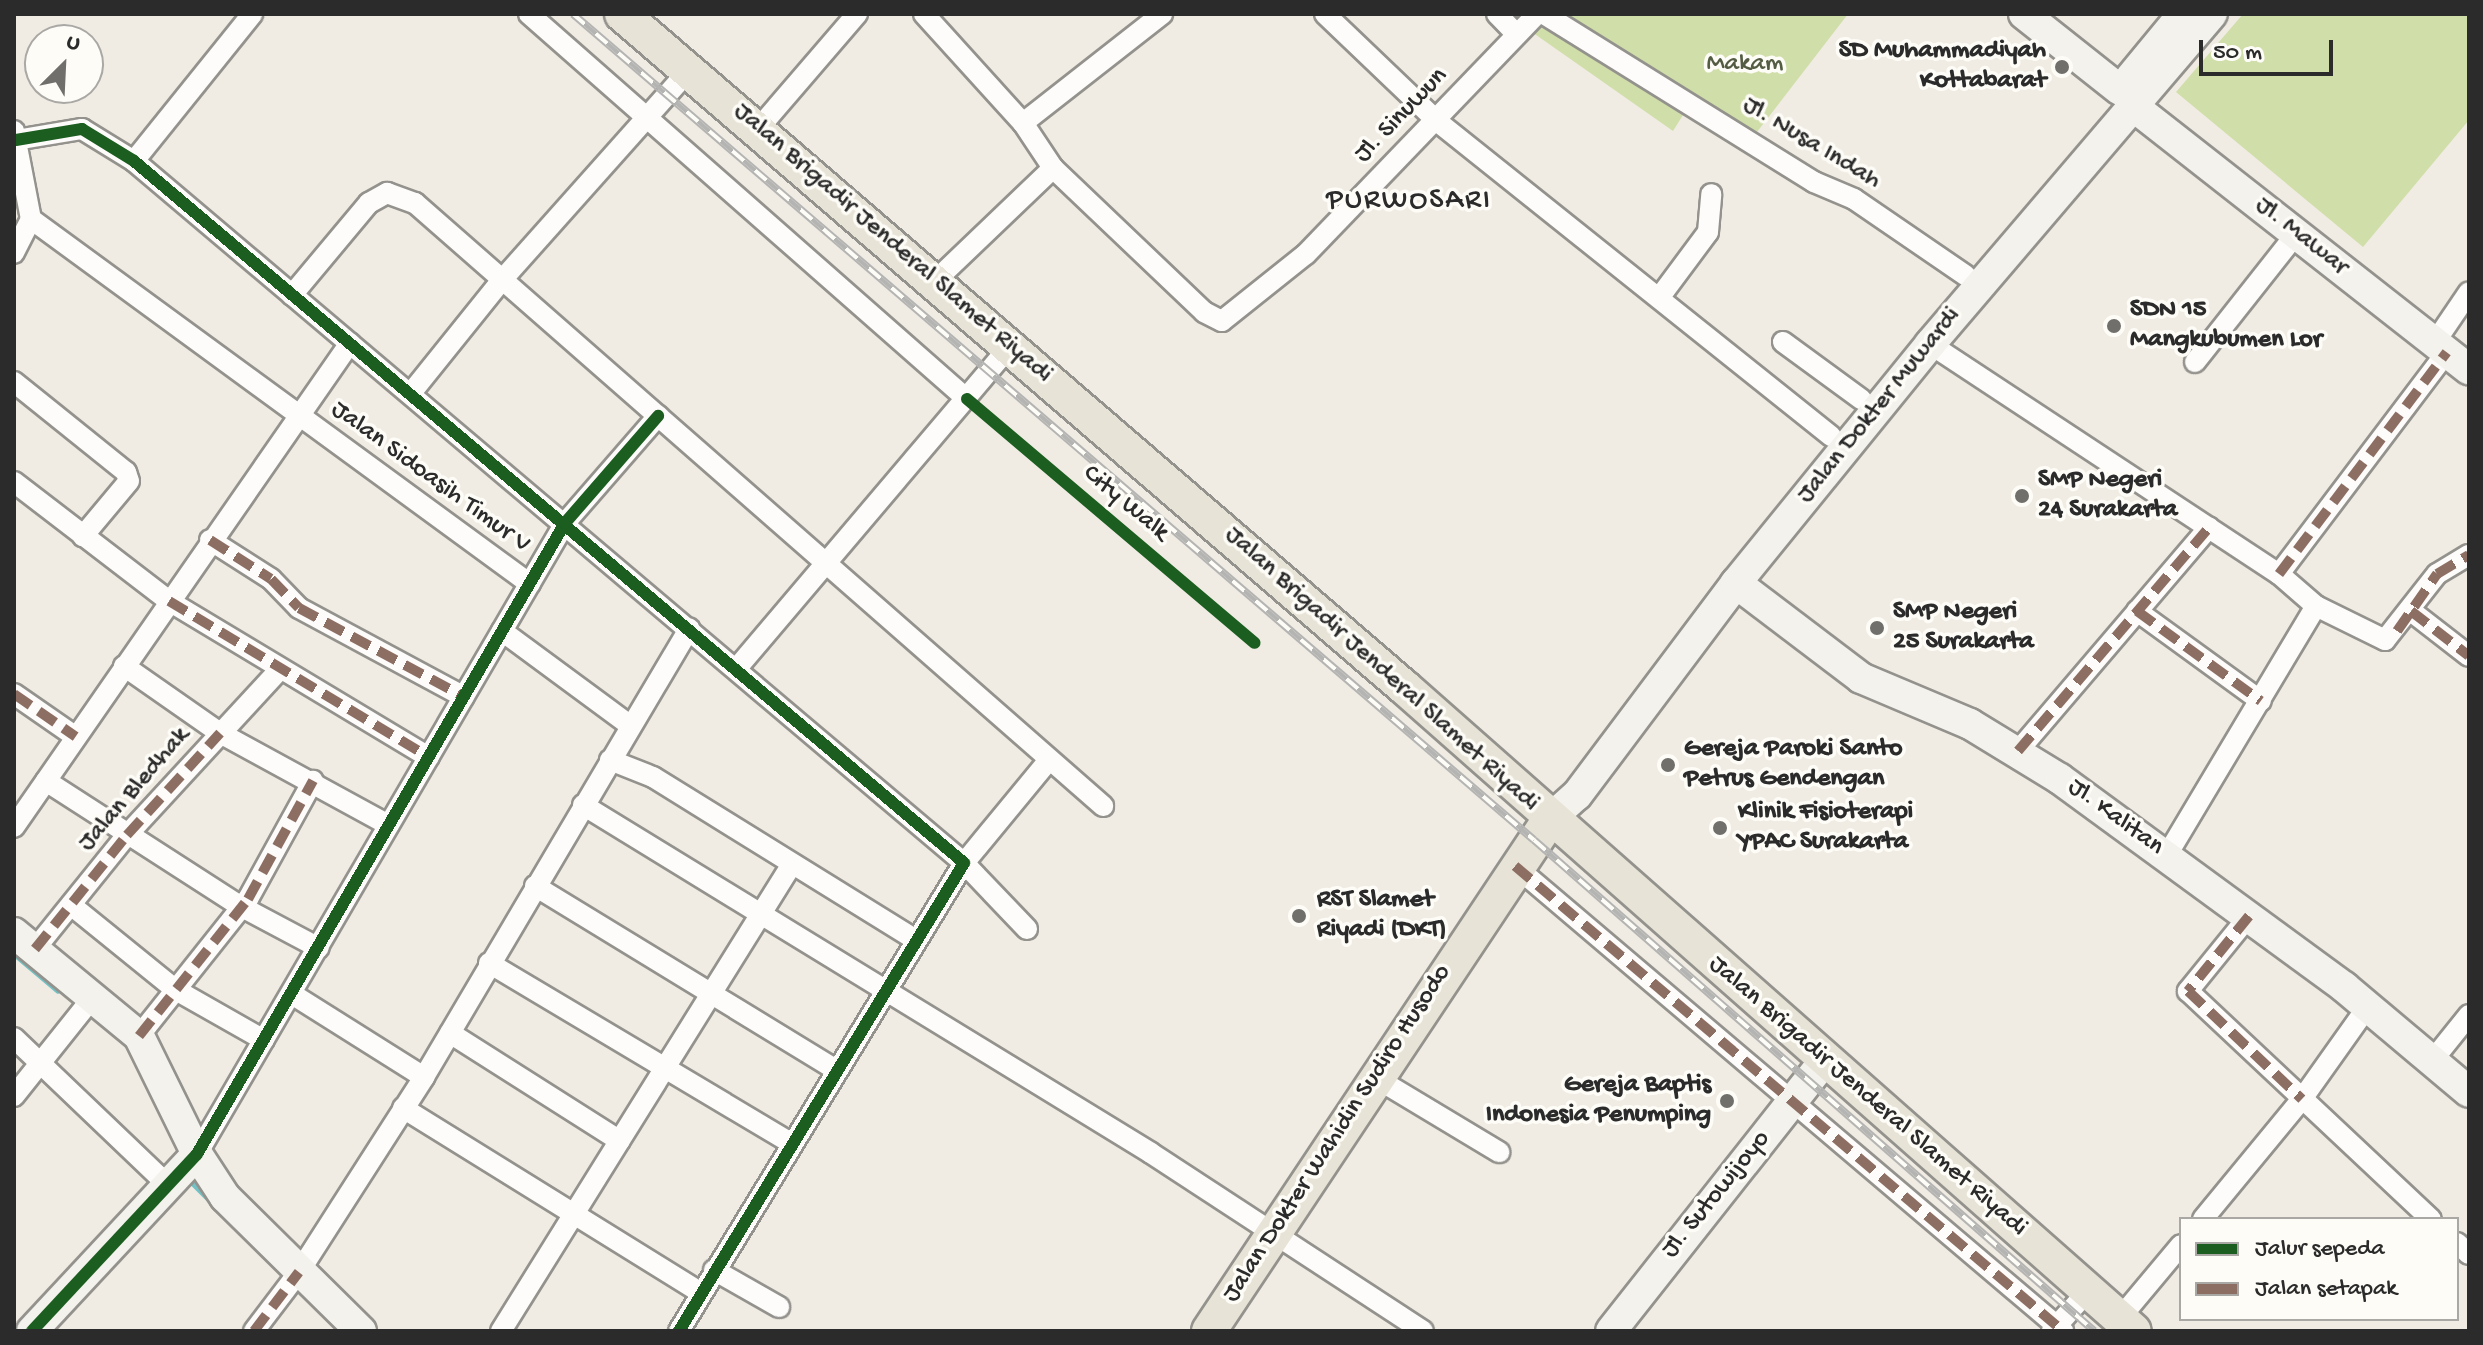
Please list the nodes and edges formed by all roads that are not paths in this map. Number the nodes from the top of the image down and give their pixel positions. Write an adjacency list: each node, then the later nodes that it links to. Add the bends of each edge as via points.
1 (252, 14): 22 (street)
2 (529, 14): 17 (street)
3 (622, 14): 15 (main road, Jalan Brigadir Jenderal Slamet Riyadi)
4 (857, 14): 20 (street)
5 (924, 14): 19 (street)
6 (1162, 14): 19 (street)
7 (1325, 14): 18 (street)
8 (1497, 14): 14 (street)
9 (1537, 14): 14 (street, Jl. Sinuwun)
10 (1544, 14): 28 (street, Jl. Nusa Indah, via 1814,182 1865,206)
11 (2024, 14): 16 (main road, Jl. Mawar)
12 (2183, 14): 16 (main road, Jalan Dokter Muwardi)
13 (2212, 14): 16 (main road, Jalan Dokter Muwardi)
14 (1516, 34): 18 (street, Jl. Sinuwun)
15 (689, 70): 17 (street); 20 (main road, Jalan Brigadir Jenderal Slamet Riyadi)
16 (2126, 98): 26 (main road, Jl. Mawar); 28 (main road, Jalan Dokter Muwardi); 36 (main road, Jalan Dokter Muwardi)
17 (649, 114): 29 (street); 42 (street)
18 (1436, 120): 23 (street, Jl. Sinuwun, via 1306,254 1222,321 1204,312); 33 (street)
19 (1023, 123): 23 (street)
20 (758, 129): 30 (main road, Jalan Brigadir Jenderal Slamet Riyadi)
21 (15, 136): 22 (street, via 82,129); 25 (street)
22 (134, 161): 32 (street)
23 (1053, 168): 30 (street)
24 (1711, 194): 33 (street, via 1708,232)
25 (31, 219): 27 (street); 44 (street, Jalan Sidoasih Timur V)
26 (2296, 234): 38 (main road, Jl. Mawar); 39 (street)
27 (14, 253)
28 (1965, 275): 43 (main road, Jalan Dokter Muwardi)
29 (502, 280): 32 (street, via 415,203 387,193 356,216); 41 (street); 45 (street)
30 (936, 280): 37 (main road, Jalan Brigadir Jenderal Slamet Riyadi)
31 (2469, 292): 38 (street)
32 (292, 295): 35 (street)
33 (1659, 298): 46 (street)
34 (1783, 342): 43 (street)
35 (350, 343): 41 (street); 44 (street)
36 (1930, 344): 49 (street); 55 (main road, Jalan Dokter Muwardi)
37 (1010, 346): 42 (street); 81 (main road, Jalan Brigadir Jenderal Slamet Riyadi)
38 (2450, 354): 54 (street)
39 (2195, 362)
40 (14, 382): 50 (street, via 126,472 129,481)
41 (411, 393): 48 (street)
42 (967, 399): 53 (street)
43 (1861, 399): 46 (main road, Jalan Dokter Muwardi)
44 (299, 415): 51 (street); 56 (street, Jalan Sidoasih Timur V)
45 (658, 416): 48 (street); 53 (street)
46 (1831, 436): 81 (main road, Jalan Dokter Muwardi, via 1571,770)
47 (14, 482): 50 (street)
48 (565, 523): 56 (street); 61 (street)
49 (2209, 527): 54 (street); 59 (street)
50 (83, 536): 57 (street)
51 (210, 540): 57 (street); 68 (street, via 271,579 299,608)
52 (2469, 555): 60 (street, via 2437,574)
53 (827, 565): 65 (street); 76 (street)
54 (2279, 574): 58 (street)
55 (1736, 583): 73 (main road, Jl. Kalitan, via 1861,678 1959,719); 81 (main road, Jalan Dokter Muwardi, via 1577,795)
56 (530, 584): 62 (street)
57 (169, 601): 64 (street); 66 (street)
58 (2316, 606): 60 (street, via 2380,641 2391,637); 69 (street)
59 (2137, 611): 69 (street); 73 (street)
60 (2411, 611): 63 (street)
61 (689, 629): 65 (street); 70 (street)
62 (502, 631): 68 (street); 70 (street)
63 (2469, 656)
64 (124, 666): 71 (street); 72 (street)
65 (737, 668): 86 (street)
66 (279, 670): 71 (street, Jalan Bledhak); 74 (street)
67 (14, 694): 72 (street)
68 (464, 697): 74 (street)
69 (2261, 701): 85 (street)
70 (631, 726): 75 (street)
71 (220, 733): 78 (street); 84 (street, Jalan Bledhak)
72 (76, 737): 77 (street)
73 (2018, 751): 85 (main road, Jl. Kalitan)
74 (429, 757): 82 (street)
75 (610, 760): 79 (street); 87 (street, via 653,777)
76 (1049, 760): 80 (street); 86 (street)
77 (46, 781): 83 (street); 84 (street)
78 (313, 781): 82 (street); 91 (street)
79 (583, 805): 89 (street); 92 (street)
80 (1103, 806)
81 (1555, 813): 88 (main road, Jalan Dokter Wahidin Sudiro Husodo); 110 (main road, Jalan Brigadir Jenderal Slamet Riyadi)
82 (389, 825): 97 (street)
83 (14, 827)
84 (127, 835): 90 (street, Jalan Bledhak); 91 (street)
85 (2167, 855): 93 (main road, Jl. Kalitan)
86 (964, 863): 94 (street); 95 (street)
87 (792, 864): 92 (street); 95 (street)
88 (1515, 866): 116 (main road, Jalan Dokter Wahidin Sudiro Husodo); 120 (street)
89 (535, 886): 98 (street); 102 (street)
90 (71, 905): 96 (street, Jalan Bledhak); 99 (street)
91 (240, 906): 97 (street); 99 (street)
92 (762, 915): 100 (street); 102 (street)
93 (2249, 916): 104 (main road, Jl. Kalitan); 119 (street, via 2188,991)
94 (1027, 929)
95 (916, 940): 100 (street)
96 (24, 941): 103 (main road)
97 (319, 948): 101 (street)
98 (489, 963): 106 (street); 113 (street)
99 (176, 990): 107 (street); 109 (street)
100 (884, 991): 114 (street); 129 (street)
101 (292, 994): 109 (street); 115 (street)
102 (714, 994): 113 (street); 114 (street)
103 (93, 997): 107 (main road); 112 (street)
104 (2368, 1006): 111 (main road, Jl. Kalitan); 119 (street)
105 (2469, 1015): 111 (street)
106 (450, 1033): 115 (street); 122 (street)
107 (139, 1036): 125 (main road)
108 (14, 1038): 112 (street)
109 (264, 1040): 125 (street)
110 (1825, 1060): 120 (main road, Jl. Sutowijoyo); 133 (main road, Jalan Brigadir Jenderal Slamet Riyadi)
111 (2432, 1061): 117 (main road, Jl. Kalitan)
112 (40, 1064): 118 (street); 125 (street)
113 (667, 1069): 122 (street); 123 (street)
114 (836, 1070): 123 (street)
115 (424, 1077): 121 (street)
116 (1376, 1078): 124 (street); 129 (main road, Jalan Dokter Wahidin Sudiro Husodo)
117 (2469, 1092)
118 (14, 1096)
119 (2302, 1099): 127 (street); 128 (street)
120 (1791, 1105): 137 (street); 145 (main road, Jl. Sutowijoyo)
121 (403, 1108): 126 (street); 132 (street)
122 (620, 1141): 126 (street)
123 (791, 1143): 131 (street)
124 (1499, 1152)
125 (181, 1170): 132 (main road, via 239,1214); 138 (main road)
126 (574, 1216): 134 (street); 141 (street)
127 (2205, 1217)
128 (2429, 1217)
129 (1273, 1231): 143 (main road, Jalan Dokter Wahidin Sudiro Husodo); 144 (street)
130 (2179, 1248): 136 (street)
131 (714, 1270): 134 (street); 135 (street)
132 (292, 1280): 139 (street); 140 (main road)
133 (2088, 1291): 136 (main road, Jalan Brigadir Jenderal Slamet Riyadi); 137 (street)
134 (701, 1293): 142 (street)
135 (779, 1307)
136 (2127, 1325)
137 (2057, 1329)
138 (32, 1331)
139 (254, 1331)
140 (361, 1331)
141 (501, 1331)
142 (679, 1331)
143 (1209, 1331)
144 (1423, 1331)
145 (1611, 1331)

